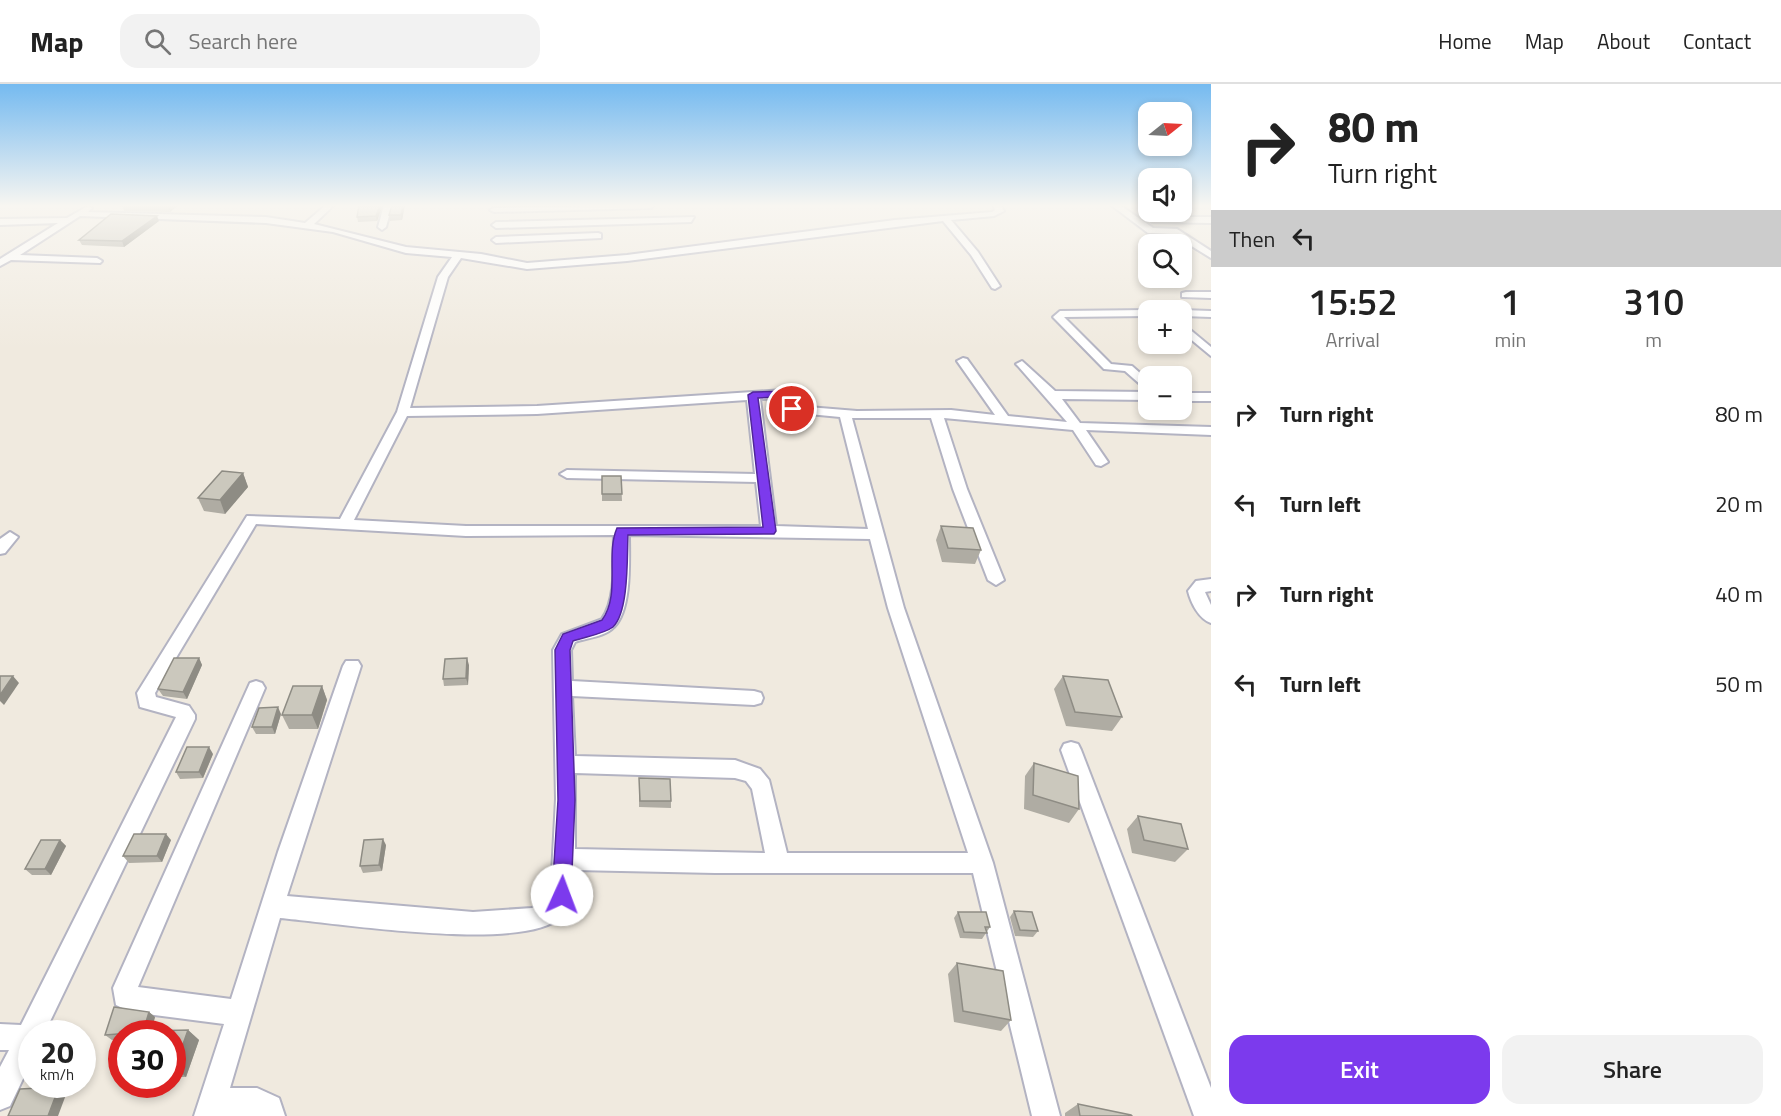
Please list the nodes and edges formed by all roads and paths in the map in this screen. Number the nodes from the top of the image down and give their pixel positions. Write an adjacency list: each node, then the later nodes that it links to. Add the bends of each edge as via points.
1 (16, 253): 7 (street)
2 (439, 253): 6 (street)
3 (495, 253): 9 (street)
4 (654, 253): 9 (street, via 567,264 526,266)
5 (974, 253): 11 (street)
6 (458, 255): 9 (street); 27 (street, via 443,277)
7 (10, 257): 8 (street); 10 (street)
8 (97, 261)
9 (495, 261)
10 (0, 263)
11 (995, 286)
12 (1186, 295): 13 (street)
13 (1211, 295)
14 (1138, 313): 21 (street, via 1058,317 1108,367 1128,368)
15 (1192, 314): 16 (street)
16 (1211, 314)
17 (1192, 335): 18 (street)
18 (1211, 353)
19 (963, 361): 30 (street)
20 (1022, 364): 23 (street)
21 (1138, 378)
22 (753, 395): 27 (street, via 537,410); 28 (street, via 784,394 792,409); 35 (street)
23 (1052, 395): 24 (street); 31 (street, via 1071,416)
24 (1138, 396)
25 (1192, 397): 26 (street)
26 (1211, 397)
27 (403, 412): 36 (street)
28 (845, 414): 29 (street); 39 (street)
29 (936, 414): 30 (street); 40 (street)
30 (1004, 419): 31 (street)
31 (1073, 426): 32 (street); 33 (street)
32 (1211, 431)
33 (1101, 462)
34 (567, 474): 35 (street)
35 (764, 478): 38 (street)
36 (345, 524): 37 (street, via 466,531); 54 (street, via 259,518 250,522 146,693 147,702 182,711 185,719)
37 (622, 531): 38 (street); 45 (street, via 612,617 607,624 568,638 562,650)
38 (769, 531): 39 (street)
39 (876, 534): 51 (street, via 896,608)
40 (996, 580)
41 (1211, 585): 42 (street, via 1202,585 1196,591)
42 (1211, 617)
43 (352, 666): 52 (street)
44 (256, 688): 53 (street, via 125,988 125,996 131,999)
45 (562, 688): 46 (street); 48 (street)
46 (754, 698)
47 (1071, 750): 62 (street)
48 (565, 764): 49 (street); 50 (street, via 735,769 753,775 762,786)
49 (563, 859): 50 (street); 52 (street, via 562,895 553,909 534,919 473,924)
50 (778, 862): 51 (street)
51 (982, 862): 61 (street)
52 (272, 906): 53 (street)
53 (239, 1013): 59 (street)
54 (37, 1020)
55 (0, 1037): 56 (street)
56 (18, 1038)
57 (18, 1059): 58 (street)
58 (0, 1096)
59 (210, 1109): 60 (street, via 257,1102 269,1108)
60 (271, 1116)
61 (1046, 1116)
62 (1208, 1116)

